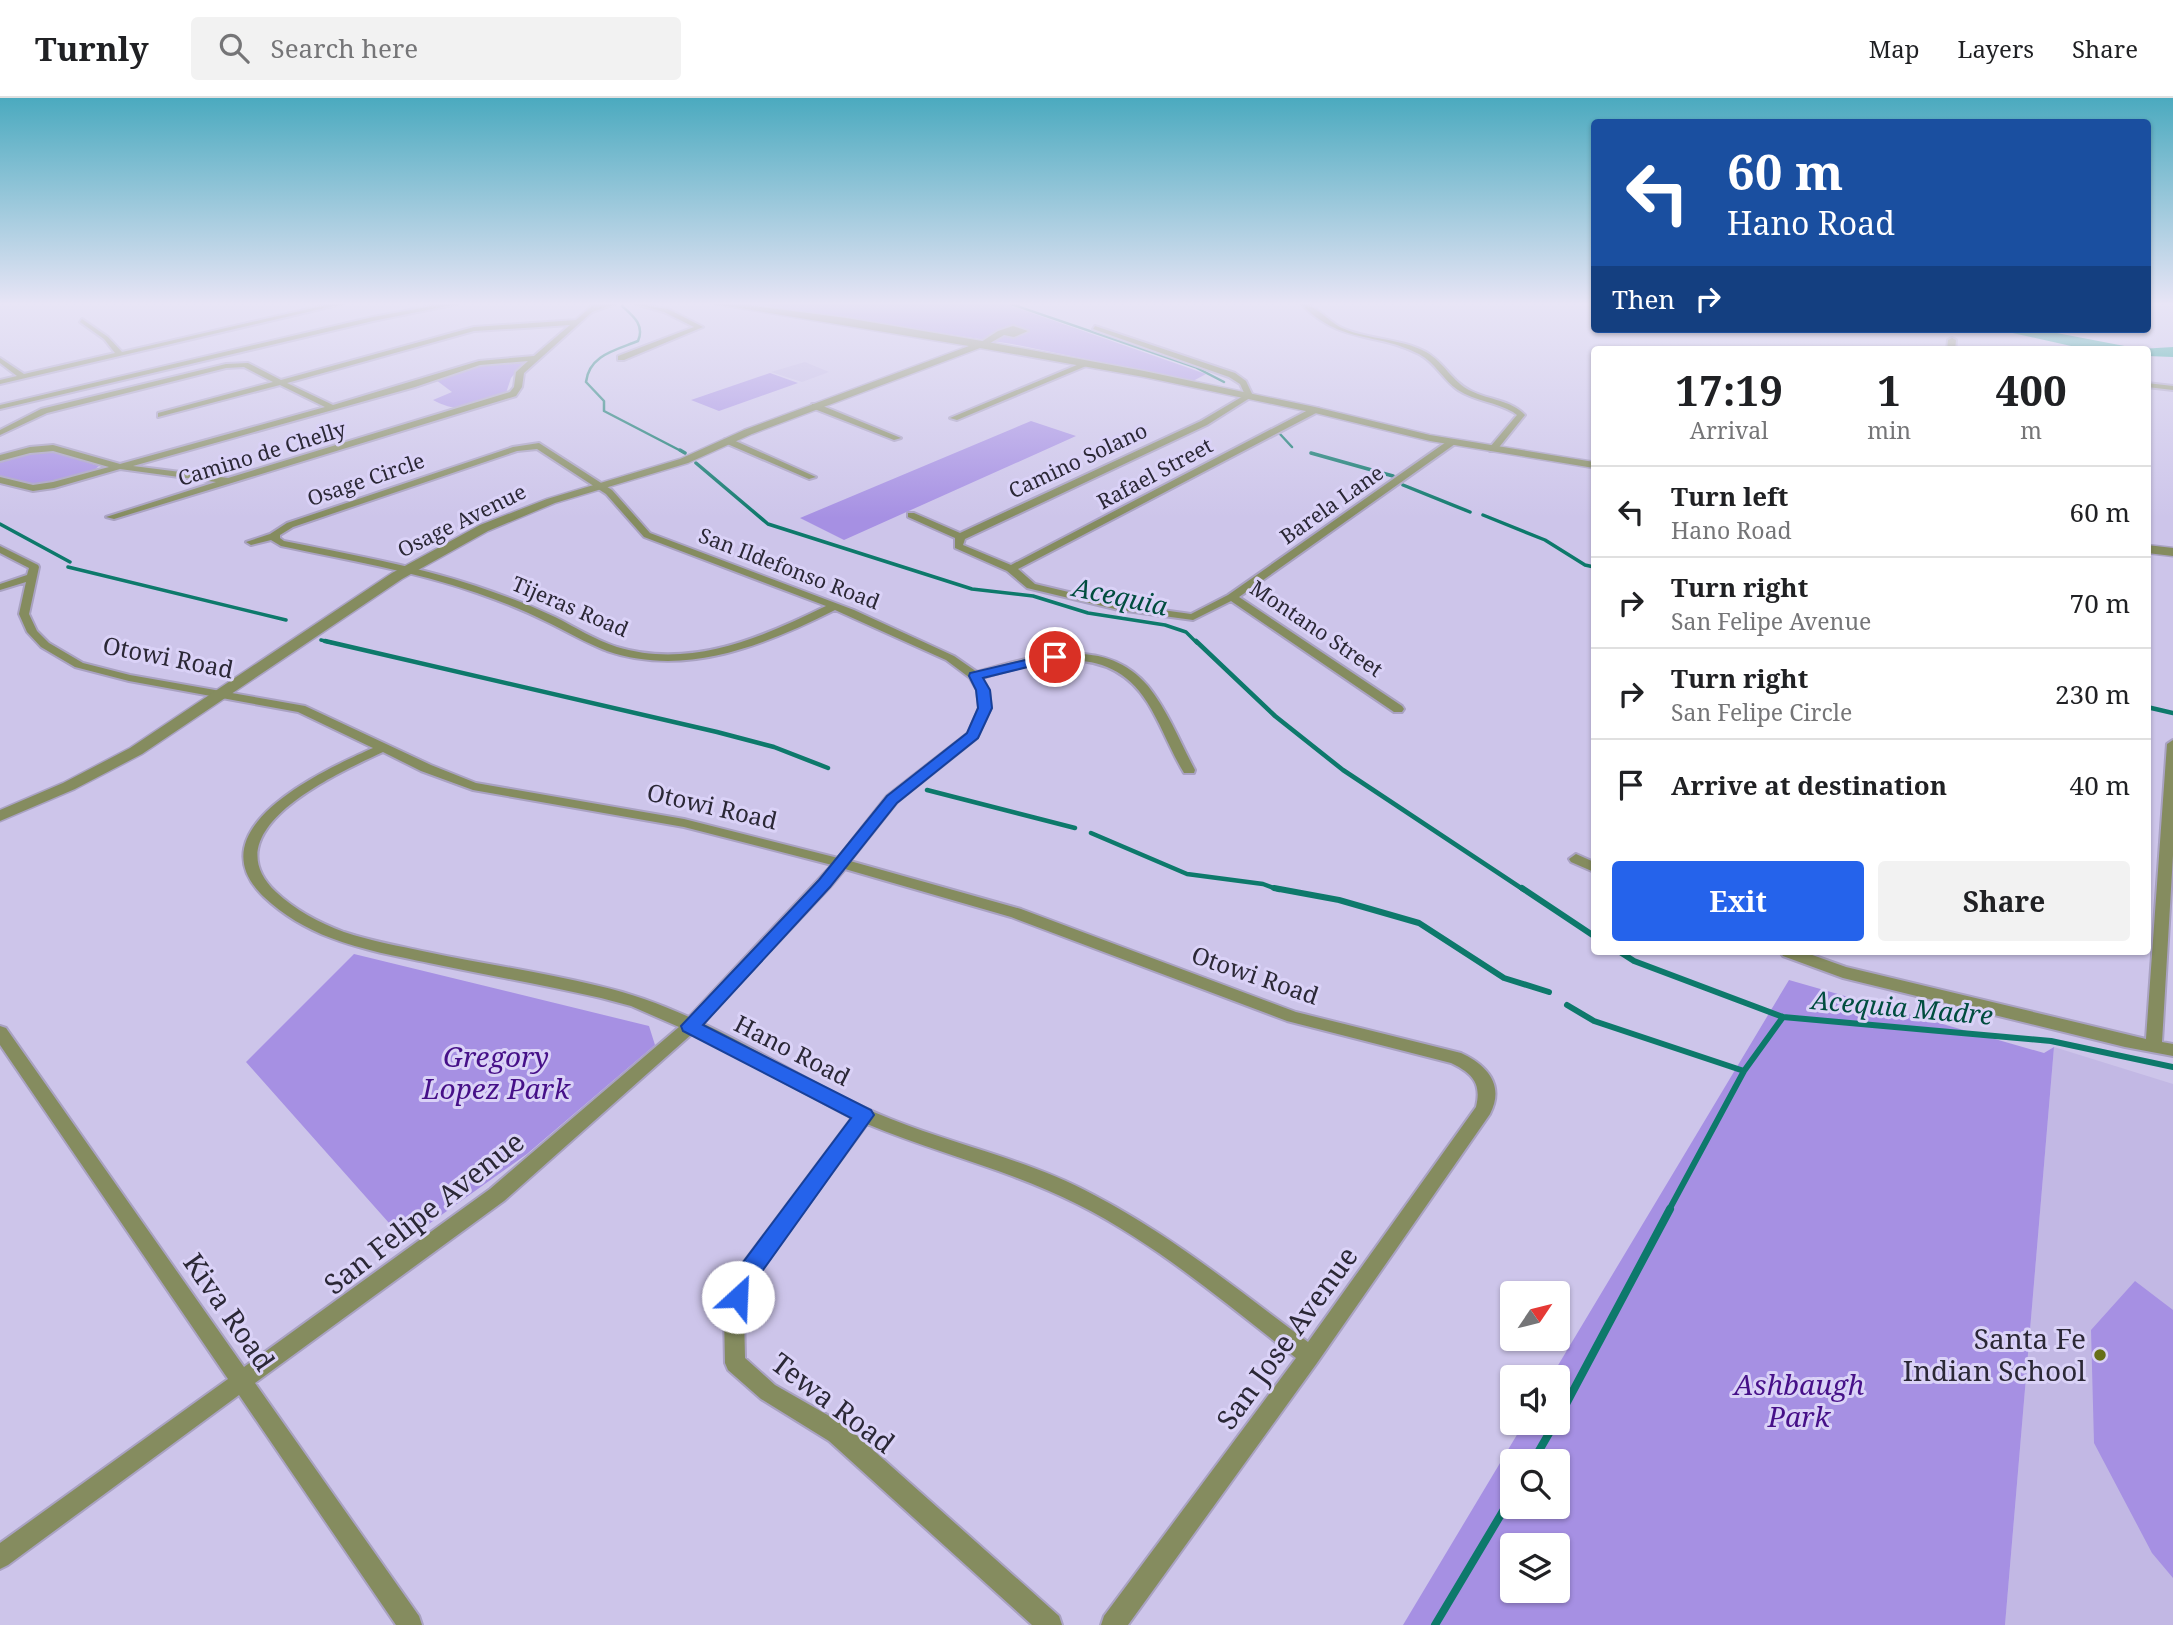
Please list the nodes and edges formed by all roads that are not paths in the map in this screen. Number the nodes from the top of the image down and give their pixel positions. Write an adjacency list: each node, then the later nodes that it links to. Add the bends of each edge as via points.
1 (31, 375): 13 (street)
2 (135, 375): 20 (street)
3 (189, 375): 25 (street, via 44,411)
4 (267, 375): 15 (street)
5 (306, 375): 15 (street)
6 (440, 375): 21 (street)
7 (520, 375): 35 (street, Camino de Chelly, via 513,394)
8 (898, 375): 19 (street, Osage Avenue)
9 (1059, 375): 24 (street)
10 (1144, 375): 18 (street)
11 (1232, 375): 18 (street)
12 (1445, 375): 29 (street, via 1453,385 1521,415)
13 (23, 377): 14 (street)
14 (0, 382)
15 (281, 382): 21 (street); 23 (street)
16 (2151, 385): 17 (street)
17 (2173, 388)
18 (1249, 396): 22 (street); 40 (street, Camino Solano, via 1204,423)
19 (816, 406): 26 (street); 27 (street, Osage Avenue)
20 (0, 407)
21 (331, 407): 32 (street)
22 (1315, 410): 28 (street); 46 (street, Rafael Street)
23 (162, 415)
24 (954, 418)
25 (0, 433)
26 (897, 438)
27 (728, 441): 33 (street); 36 (street, Osage Avenue, via 684,461)
28 (1452, 442): 29 (street); 49 (street, Barela Lane)
29 (1493, 449): 31 (street)
30 (0, 458): 32 (street, via 53,448)
31 (1591, 465)
32 (116, 466): 34 (street, via 44,488); 35 (street)
33 (812, 477)
34 (0, 480)
35 (231, 482): 38 (street, Camino de Chelly)
36 (599, 486): 39 (street, Osage Circle, via 542,448 529,446 290,525); 45 (street, Osage Avenue, via 500,521); 50 (street, San Ildefonso Road, via 647,535)
37 (911, 515): 40 (street)
38 (111, 517)
39 (274, 536): 41 (street, Osage Circle); 45 (street, via 281,543)
40 (960, 537): 46 (street, Montano Street, via 958,546)
41 (251, 542)
42 (0, 549): 47 (street, via 34,566)
43 (2151, 549): 44 (street)
44 (2173, 552)
45 (409, 569): 50 (street, Tijeras Road, via 505,600 611,648 654,657 740,648); 52 (street, Osage Avenue)
46 (1012, 569): 49 (street, Montano Street, via 1031,586 1053,593 1164,614 1202,615)
47 (32, 577): 48 (street); 52 (street, Otowi Road, via 24,614 32,632 56,653 99,671)
48 (0, 587)
49 (1232, 597): 53 (street, Montano Street)
50 (835, 606): 51 (street, San Ildefonso Road, via 940,653)
51 (975, 676): 56 (street, via 1055,657 1089,659 1121,669 1144,688); 59 (street, San Felipe Avenue, via 985,708 973,735 892,799)
52 (224, 694): 55 (street, Otowi Road, via 301,709); 57 (street, Osage Avenue, via 117,762)
53 (1398, 709)
54 (2173, 744): 64 (street)
55 (384, 747): 59 (street, Otowi Road, via 473,786 658,818); 62 (street, Hano Road, via 319,778 272,813 255,836 249,862 259,884 292,913 347,939 608,993)
56 (1189, 770)
57 (0, 816)
58 (1576, 859): 60 (street)
59 (840, 864): 62 (street, San Felipe Avenue); 66 (street, Otowi Road, via 1037,920 1293,1017 1455,1058 1475,1066)
60 (1591, 866)
61 (1796, 955): 64 (street, via 1843,972)
62 (690, 1026): 67 (street, Hano Road); 69 (street, San Felipe Avenue, via 497,1195)
63 (0, 1032): 69 (street, Kiva Road)
64 (2154, 1046): 65 (street)
65 (2173, 1050)
66 (1484, 1077): 68 (street, San Jose Avenue, via 1489,1093 1484,1109)
67 (864, 1115): 68 (street, Hano Road, via 1054,1184 1140,1231); 72 (street, Tewa Road, via 743,1280 734,1315 735,1363 768,1392 837,1433)
68 (1310, 1356): 73 (street, San Jose Avenue)
69 (243, 1381): 70 (street, San Felipe Avenue); 71 (street, Kiva Road)
70 (0, 1557)
71 (410, 1625)
72 (1050, 1625)
73 (1113, 1625)

